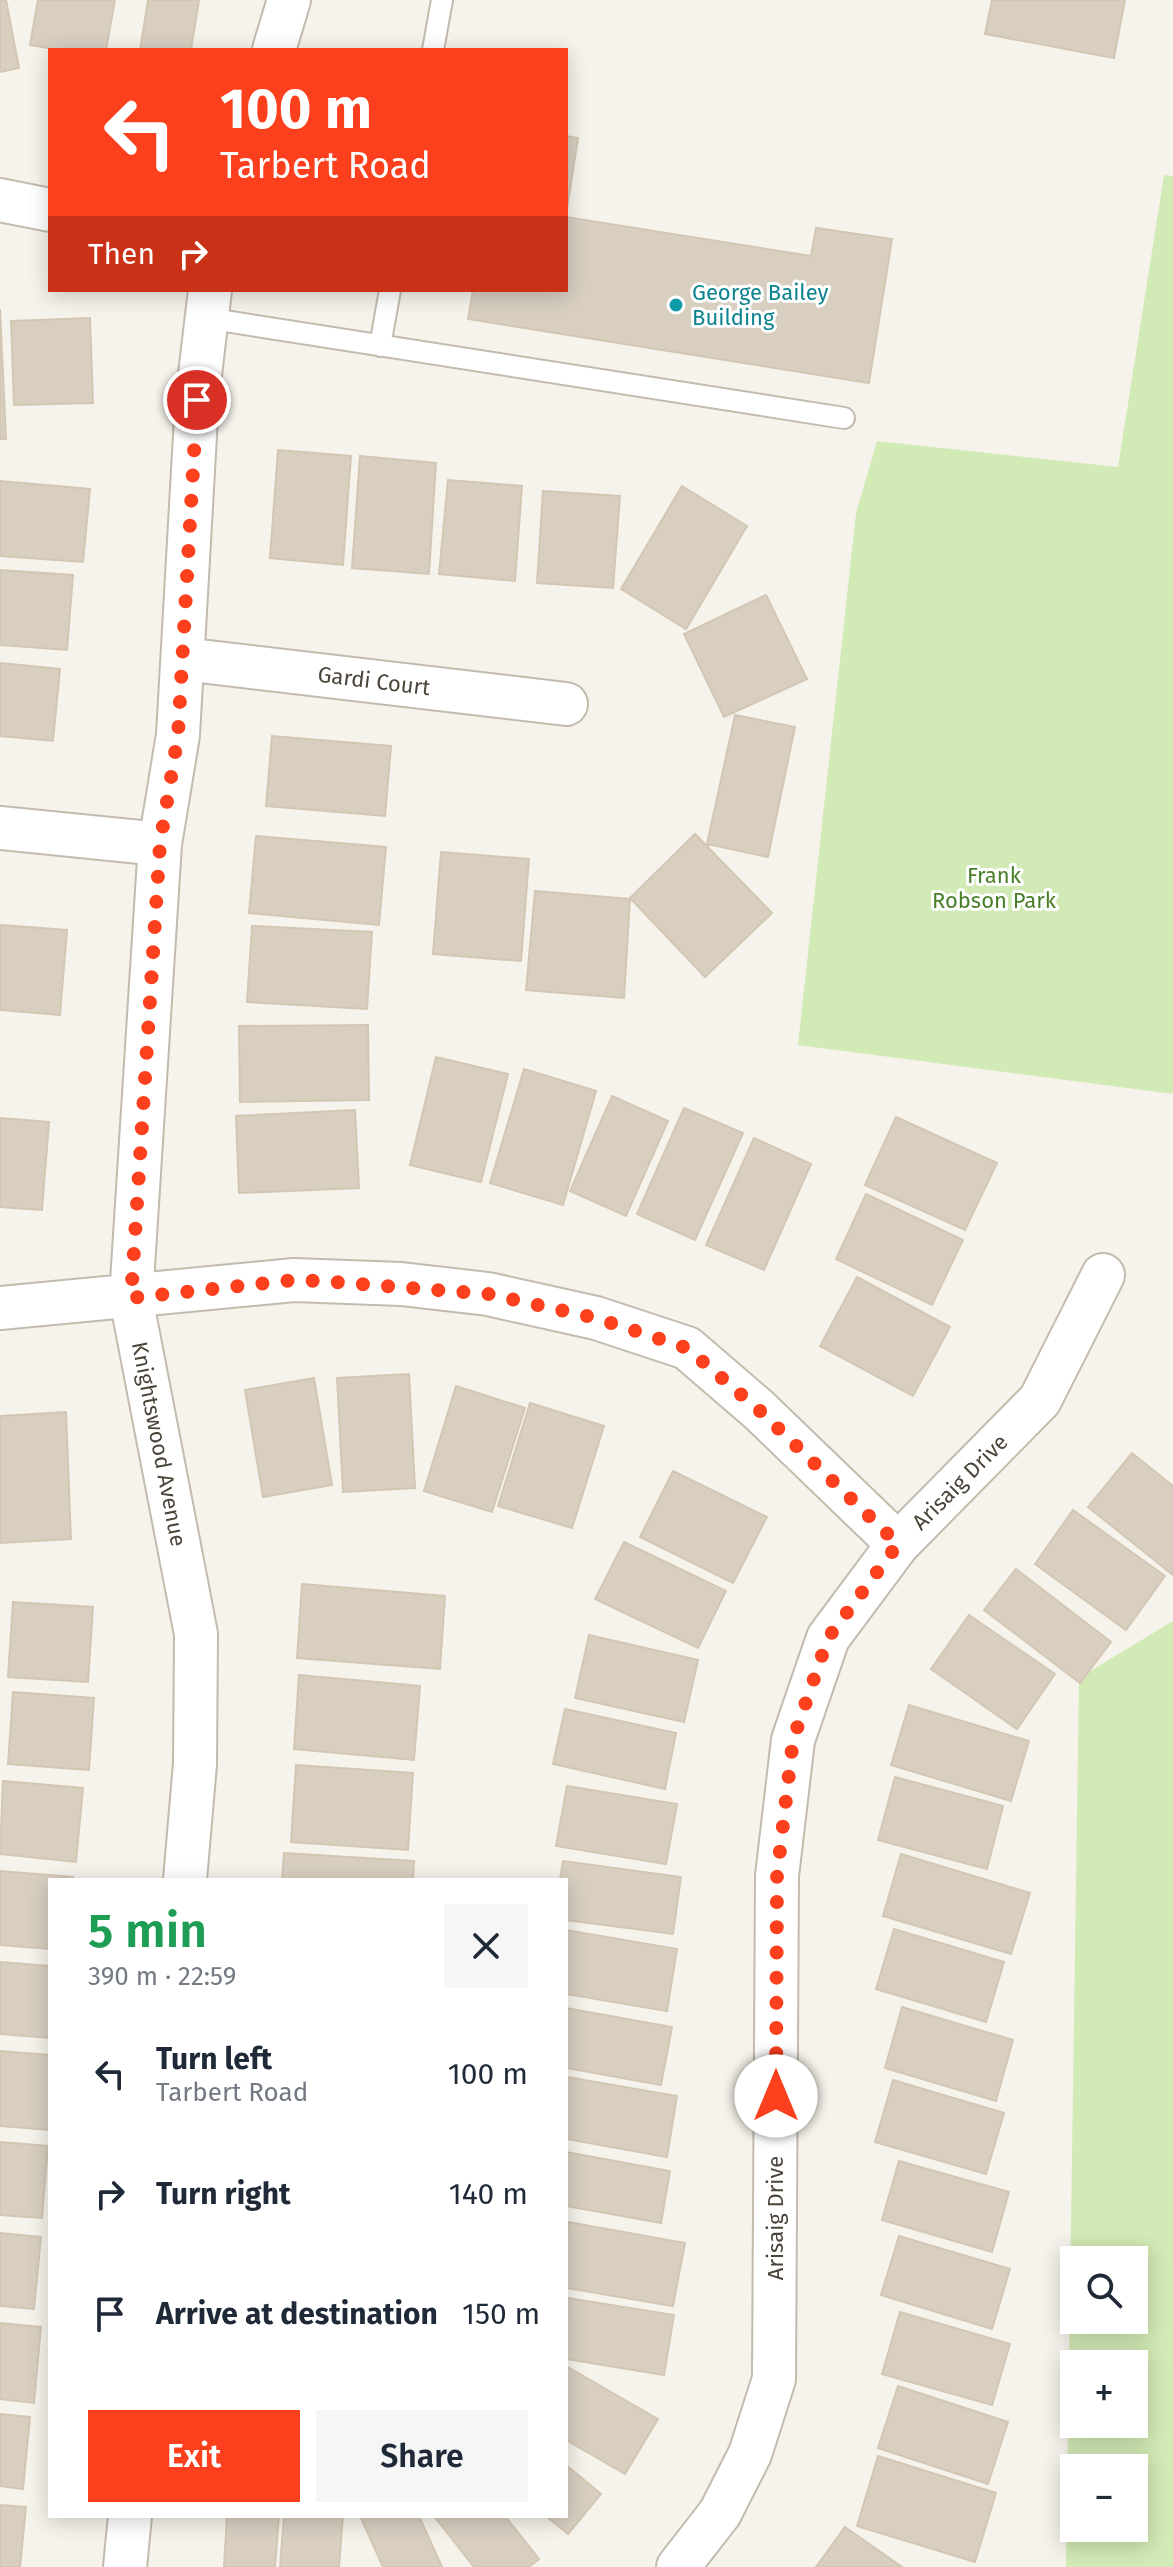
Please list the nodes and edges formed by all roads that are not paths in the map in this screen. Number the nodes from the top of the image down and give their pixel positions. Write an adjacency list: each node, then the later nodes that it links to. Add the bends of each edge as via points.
1 (289, 0): 3 (street)
2 (442, 0): 4 (lane)
3 (275, 48)
4 (433, 48)
5 (0, 200): 6 (street)
6 (48, 210)
7 (390, 292): 9 (lane)
8 (208, 304): 9 (lane); 11 (street, Knightswood Avenue, via 197,400)
9 (380, 346): 10 (lane)
10 (844, 418)
11 (183, 659): 12 (street, Gardi Court); 14 (street, Knightswood Avenue, via 178,735)
12 (566, 704)
13 (0, 828): 14 (street)
14 (160, 844): 16 (street, Knightswood Avenue)
15 (1103, 1275): 18 (street, Arisaig Drive, via 1040,1400)
16 (131, 1298): 17 (street); 18 (street, via 294,1280 488,1294 596,1318 687,1348); 19 (street, Knightswood Avenue, via 196,1634 195,1764)
17 (0, 1308)
18 (898, 1544): 22 (street, Arisaig Drive, via 828,1638 793,1740 777,1876 774,2379 750,2454 720,2513)
19 (185, 1878)
20 (130, 2518): 21 (street)
21 (125, 2567)
22 (678, 2567)

